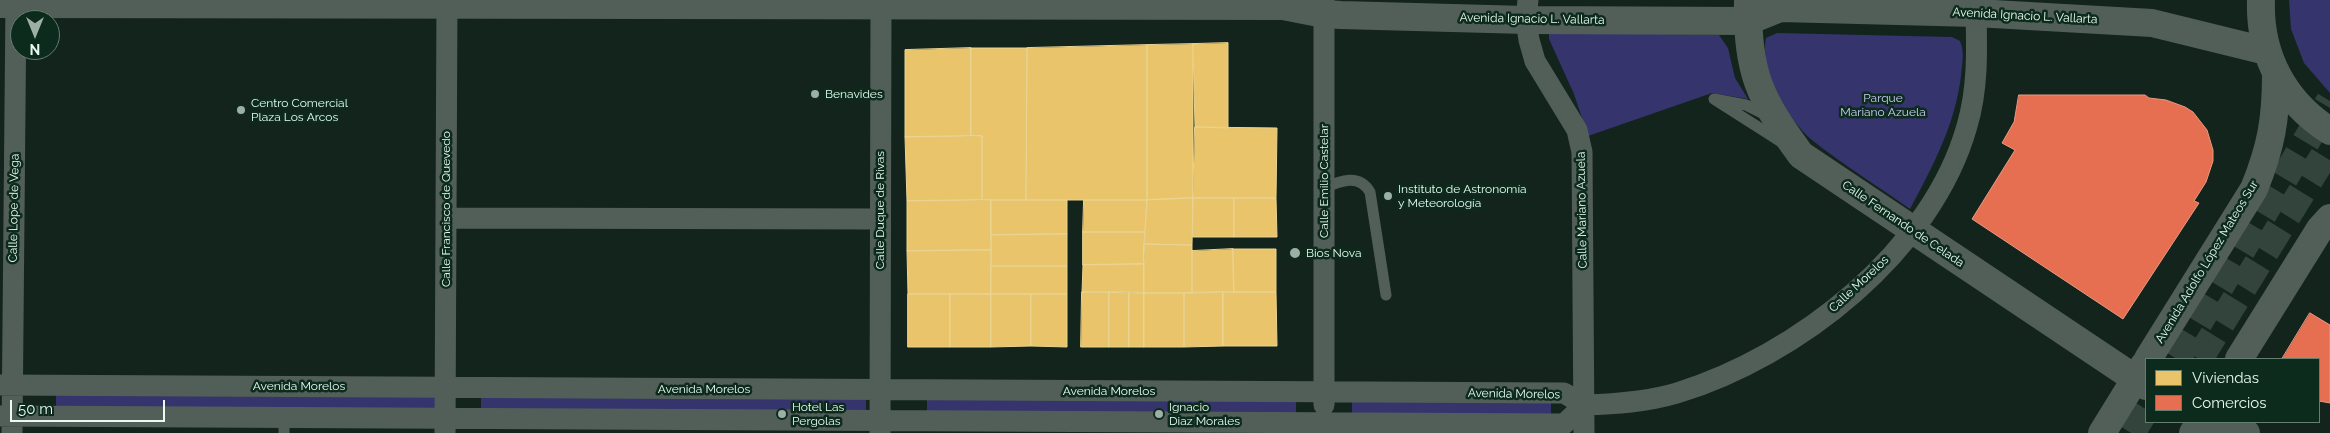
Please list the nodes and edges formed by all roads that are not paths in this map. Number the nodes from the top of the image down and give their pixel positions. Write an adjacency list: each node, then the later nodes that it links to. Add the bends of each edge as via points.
1 (2261, 0): 11 (main road, via 2260,19)
2 (447, 2): 3 (main road, Avenida Ignacio L. Vallarta); 4 (main road, Avenida Ignacio L. Vallarta); 16 (street, Calle Francisco de Quevedo)
3 (569, 2): 5 (main road, Avenida Ignacio L. Vallarta)
4 (10, 3): 24 (street, Calle Lope de Vega)
5 (634, 3): 6 (main road, Avenida Ignacio L. Vallarta)
6 (881, 3): 7 (main road, Avenida Ignacio L. Vallarta); 18 (street, Calle Duque de Rivas)
7 (1319, 5): 9 (main road, Avenida Ignacio L. Vallarta); 15 (street, Calle Emilio Castelar)
8 (1759, 7): 9 (main road, Avenida Ignacio L. Vallarta); 10 (main road, Avenida Ignacio L. Vallarta); 12 (main road, Calle Fernando de Celada, via 1752,69)
9 (1527, 10): 28 (street, Calle Mariano Azuela, via 1529,40 1535,60 1578,130 1582,152)
10 (1976, 13): 11 (main road, Avenida Ignacio L. Vallarta, via 2152,23); 19 (street, Calle Morelos, via 1976,74 1967,126 1937,198)
11 (2271, 63): 13 (main road, via 2293,100); 21 (main road, Avenida Adolfo López Mateos Sur, via 2276,113 2266,161 2254,190)
12 (1774, 119): 14 (main road, Calle Fernando de Celada); 14 (lane, via 1746,105 1714,99)
13 (2330, 131)
14 (1801, 155): 19 (main road, Calle Fernando de Celada)
15 (1324, 188): 20 (lane, via 1341,180 1356,180 1365,184 1370,192); 27 (street, Calle Emilio Castelar)
16 (446, 218): 18 (street); 25 (street, Calle Francisco de Quevedo)
17 (2330, 218): 22 (main road)
18 (880, 219): 26 (street, Calle Duque de Rivas)
19 (1912, 231): 23 (main road, Calle Fernando de Celada); 28 (street, Calle Morelos, via 1840,305 1803,334 1763,358 1723,377 1676,393 1628,403)
20 (1386, 295)
21 (2152, 358)
22 (2240, 358)
23 (2144, 372): 36 (main road, Avenida Adolfo López Mateos Sur)
24 (6, 385): 25 (street, Avenida Morelos); 29 (street, Calle Lope de Vega)
25 (444, 387): 26 (street, Avenida Morelos); 32 (street, Calle Francisco de Quevedo)
26 (880, 390): 27 (street, Avenida Morelos); 33 (street, Calle Duque de Rivas)
27 (1324, 392): 28 (street, Avenida Morelos, via 1564,393); 34 (street, Calle Emilio Castelar)
28 (1584, 406): 34 (street, via 1564,424); 35 (street, Calle Mariano Azuela)
29 (8, 422): 31 (street)
30 (2221, 423): 37 (main road)
31 (284, 425): 32 (street)
32 (445, 425): 33 (street)
33 (880, 427): 34 (street)
34 (1324, 428)
35 (1584, 433)
36 (2102, 433)
37 (2246, 433)

